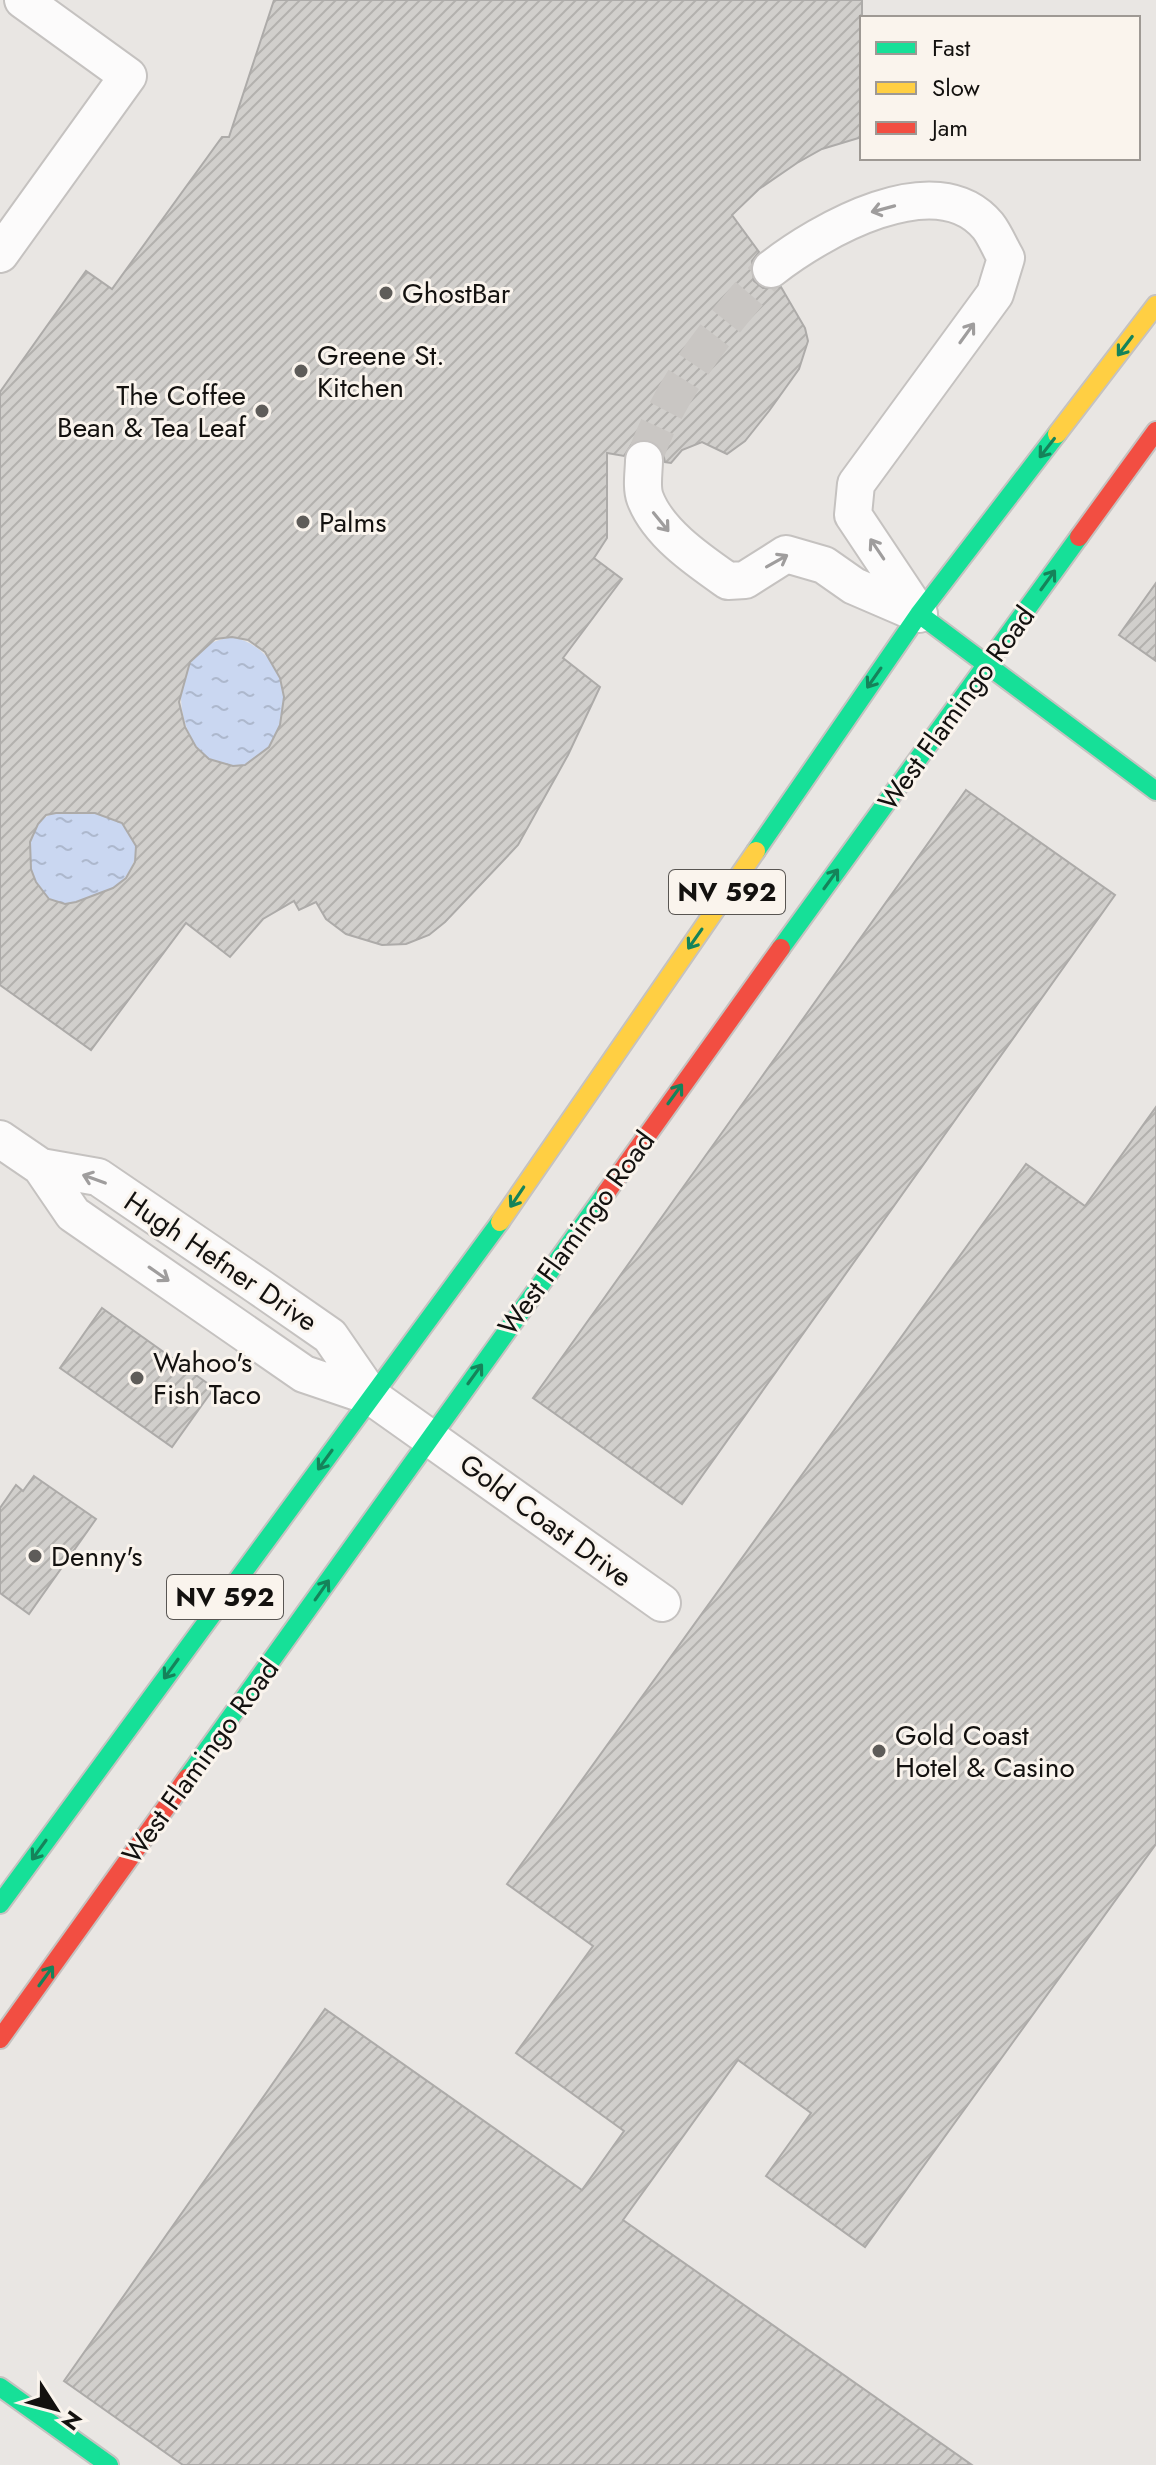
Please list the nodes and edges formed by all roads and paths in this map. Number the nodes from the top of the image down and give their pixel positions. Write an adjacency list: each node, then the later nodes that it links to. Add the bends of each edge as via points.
1 (23, 0): 2 (street, via 128,76)
2 (0, 254)
3 (771, 269): 7 (street, one-way to 3, via 853,515 856,484 995,294 1006,258 987,225 960,206 926,202 885,207 835,226)
4 (1156, 305): 7 (main road, NV 592, one-way to 7)
5 (1156, 431): 8 (main road, West Flamingo Road / NV 592, one-way to 5)
6 (644, 460): 7 (street, one-way to 7, via 643,495 657,520 728,581 745,580 786,554 824,565 854,586)
7 (919, 614): 8 (main road); 11 (main road, NV 592, one-way to 11, via 498,1224)
8 (986, 666): 9 (main road); 12 (main road, West Flamingo Road / NV 592, one-way to 8)
9 (1156, 791)
10 (0, 1139): 11 (street, Hugh Hefner Drive, via 41,1167 73,1214 304,1374)
11 (372, 1397): 12 (street, Hugh Hefner Drive); 14 (main road, NV 592, one-way to 14)
12 (429, 1437): 13 (street, Gold Coast Drive); 15 (main road, West Flamingo Road / NV 592, one-way to 12)
13 (662, 1603)
14 (0, 1904)
15 (0, 2039)
16 (0, 2387): 17 (main road)
17 (109, 2465)

